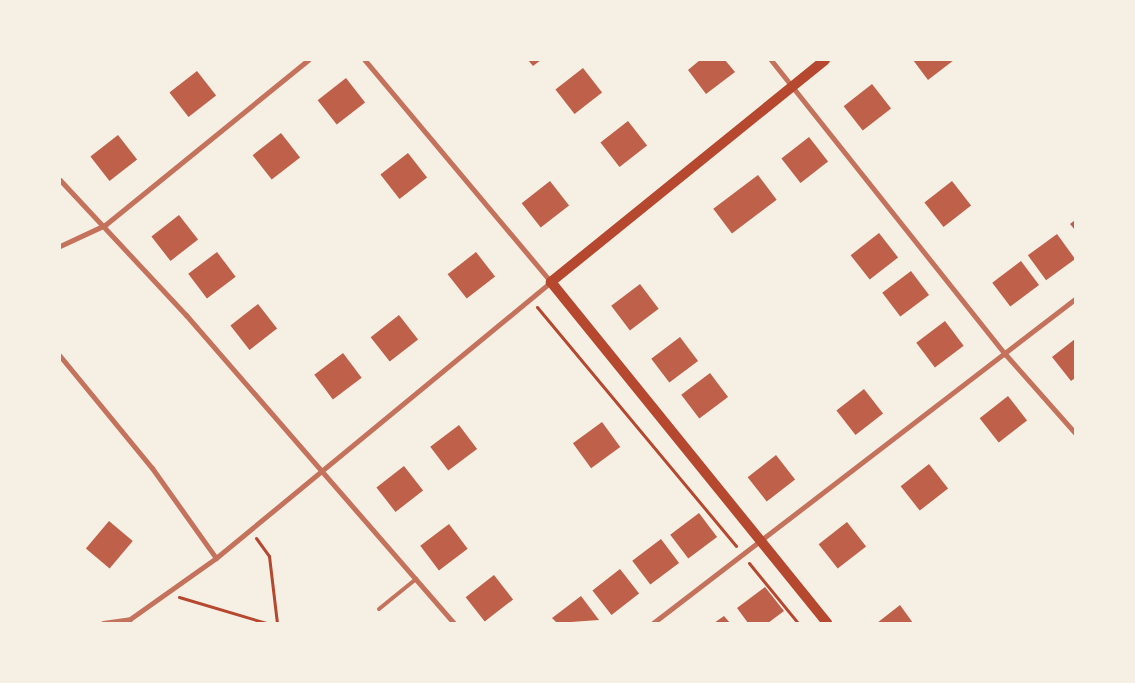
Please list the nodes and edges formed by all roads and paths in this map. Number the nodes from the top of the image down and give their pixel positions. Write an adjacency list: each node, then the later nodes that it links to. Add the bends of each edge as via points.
1 (308, 60): 7 (street)
2 (365, 60): 9 (street)
3 (771, 60): 5 (street)
4 (825, 60): 5 (main road)
5 (793, 86): 9 (main road); 12 (street)
6 (60, 180): 7 (street)
7 (105, 225): 8 (street); 15 (street)
8 (60, 246)
9 (551, 282): 10 (street); 17 (main road)
10 (530, 299): 15 (street); 18 (path)
11 (1075, 299): 12 (street)
12 (1006, 355): 14 (street); 17 (street)
13 (60, 356): 19 (street, via 152,468)
14 (1075, 434)
15 (322, 469): 16 (street); 20 (street)
16 (250, 529): 19 (street); 26 (path, via 269,556)
17 (760, 540): 18 (street); 30 (main road)
18 (743, 555): 28 (street); 29 (path)
19 (216, 558): 21 (street)
20 (416, 579): 22 (lane); 27 (street)
21 (170, 590): 23 (street); 25 (path, via 184,601)
22 (379, 609)
23 (132, 621): 24 (street)
24 (103, 623)
25 (266, 623)
26 (277, 623)
27 (454, 623)
28 (652, 623)
29 (798, 623)
30 (827, 623)

